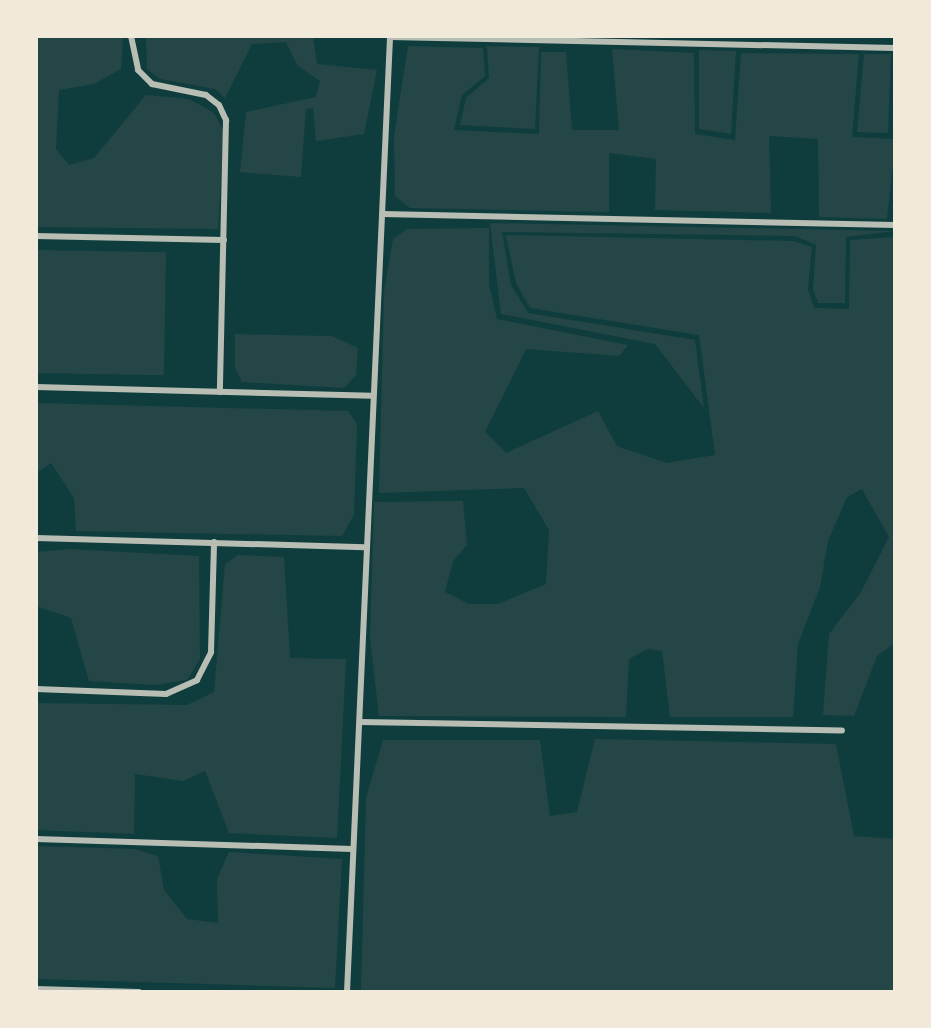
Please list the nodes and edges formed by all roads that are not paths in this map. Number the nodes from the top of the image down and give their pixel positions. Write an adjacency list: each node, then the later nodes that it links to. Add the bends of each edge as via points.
1 (131, 36): 7 (street, via 138,70 152,84 206,95 223,112 229,140)
2 (390, 37): 3 (street); 4 (street)
3 (895, 48)
4 (383, 214): 5 (street); 10 (street)
5 (895, 225)
6 (36, 236): 7 (street)
7 (224, 240): 9 (street)
8 (36, 387): 9 (street)
9 (220, 392): 10 (street)
10 (372, 396): 13 (street)
11 (36, 537): 12 (street)
12 (214, 542): 13 (street); 14 (street, via 211,652 197,680 166,694)
13 (365, 546): 15 (street)
14 (36, 689)
15 (360, 722): 16 (street); 18 (street)
16 (842, 730)
17 (36, 839): 18 (street)
18 (352, 849): 21 (street)
19 (36, 989): 20 (street)
20 (139, 992)
21 (347, 992)

